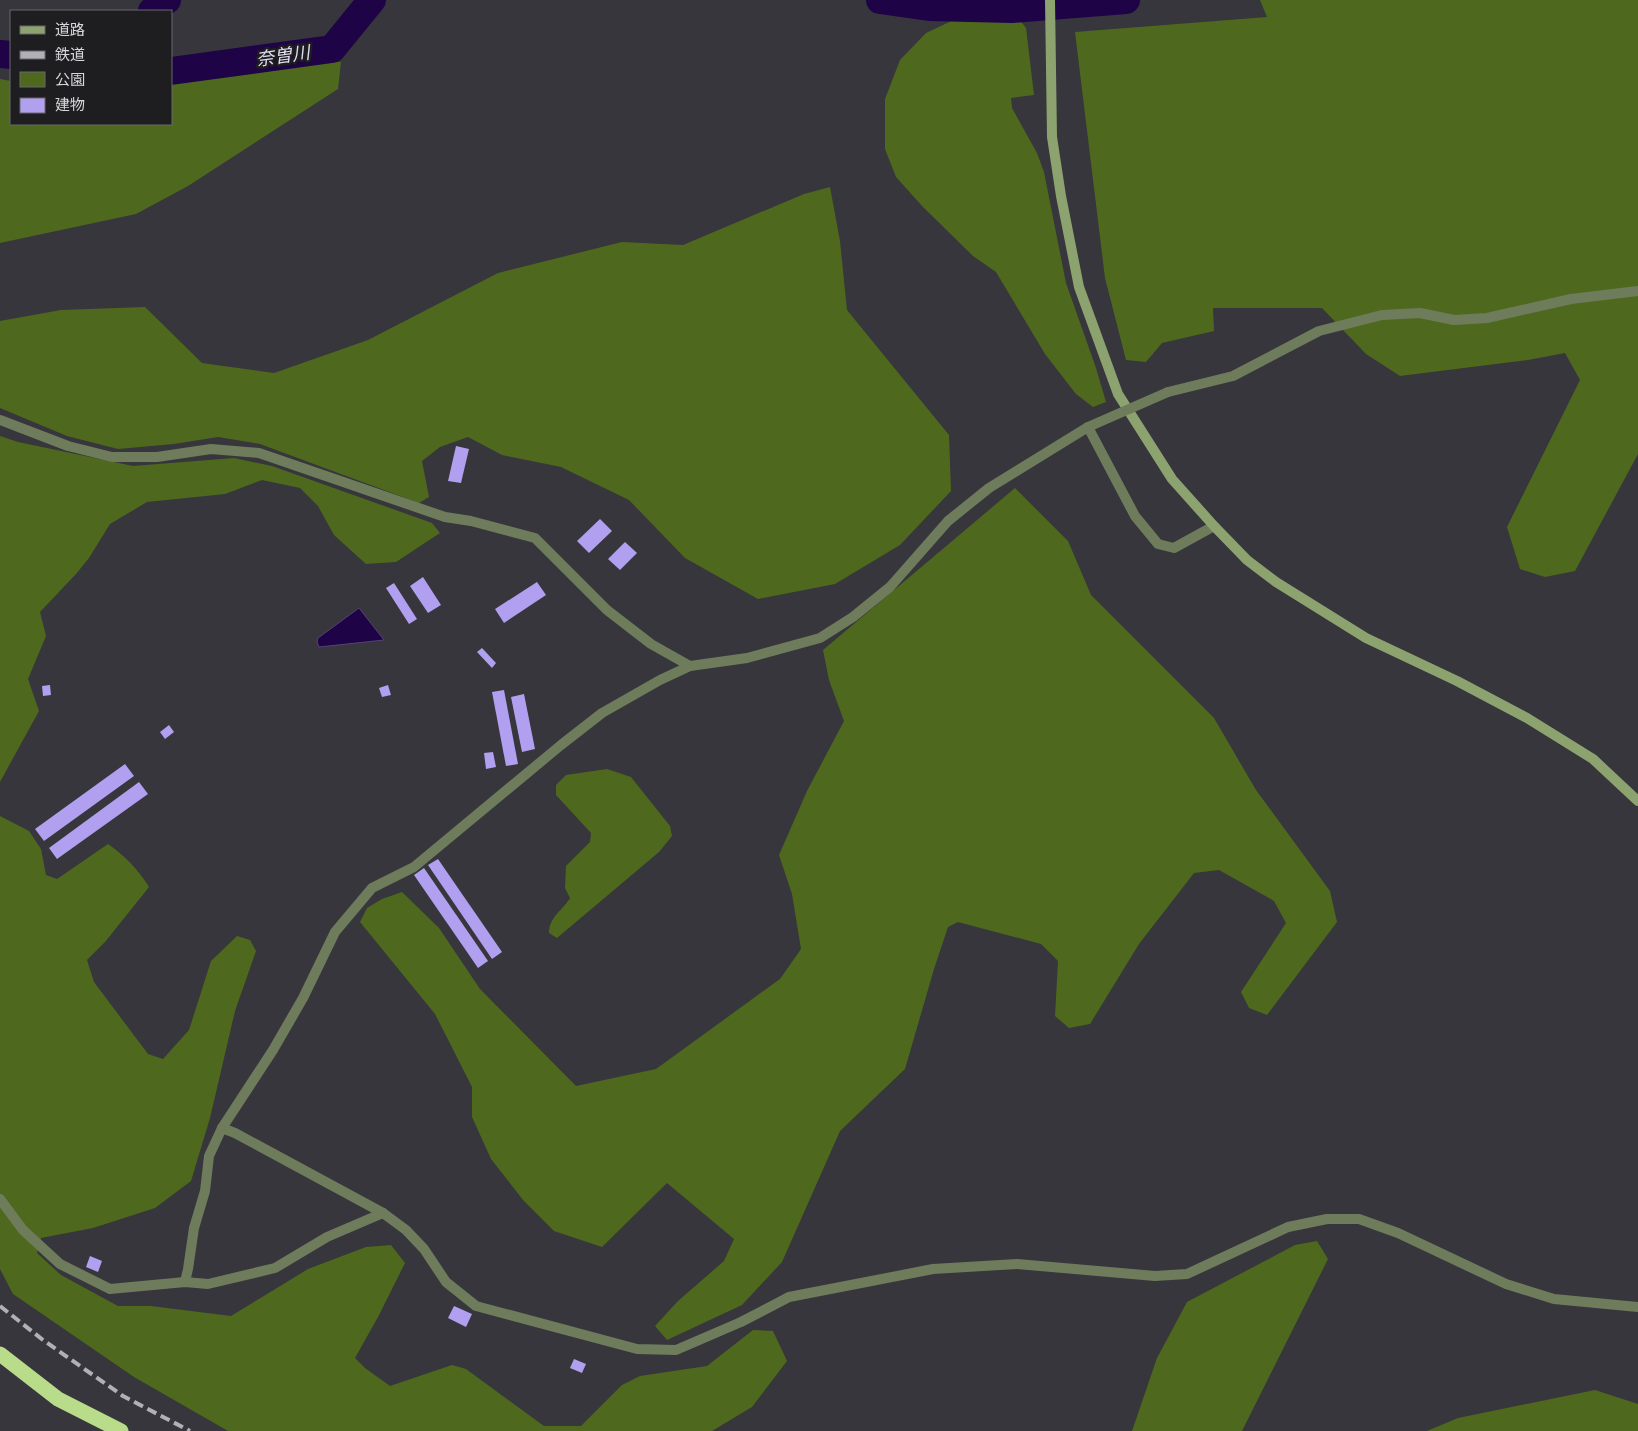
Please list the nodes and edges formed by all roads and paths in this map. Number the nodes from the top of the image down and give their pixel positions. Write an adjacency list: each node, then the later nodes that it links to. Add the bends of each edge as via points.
1 (1050, 0): 5 (street, via 1052,137 1079,287 1118,394 1172,479)
2 (1638, 291): 4 (street, bridge, via 1571,299 1487,318 1454,320 1420,313 1382,315 1319,331 1233,376 1168,392)
3 (0, 420): 6 (street, via 68,446 112,457 157,457 211,449 259,453 445,516 535,538 607,610 650,644)
4 (1088, 427): 5 (street, via 1136,516 1158,544 1174,548); 6 (street, via 989,488 948,521 890,587 820,638 748,658)
5 (1214, 526): 7 (street, via 1247,560 1276,582 1366,638 1527,718 1594,759)
6 (690, 666): 8 (street, via 602,714 414,867 372,888 335,932 278,1043)
7 (1638, 800)
8 (222, 1128): 10 (street); 11 (street, via 209,1156 205,1191)
9 (0, 1199): 11 (street, via 23,1230 60,1264 110,1289)
10 (383, 1213): 11 (street, via 327,1237 275,1268 208,1284); 12 (street, via 406,1230 424,1249 446,1282 476,1306 637,1349 676,1350 789,1297 933,1269 1017,1264 1155,1276 1187,1274 1288,1227 1327,1219 1359,1219 1398,1233 1506,1284 1554,1300)
11 (184, 1282)
12 (1638, 1307)
13 (0, 1354): 14 (highway, via 58,1399)
14 (121, 1431)

